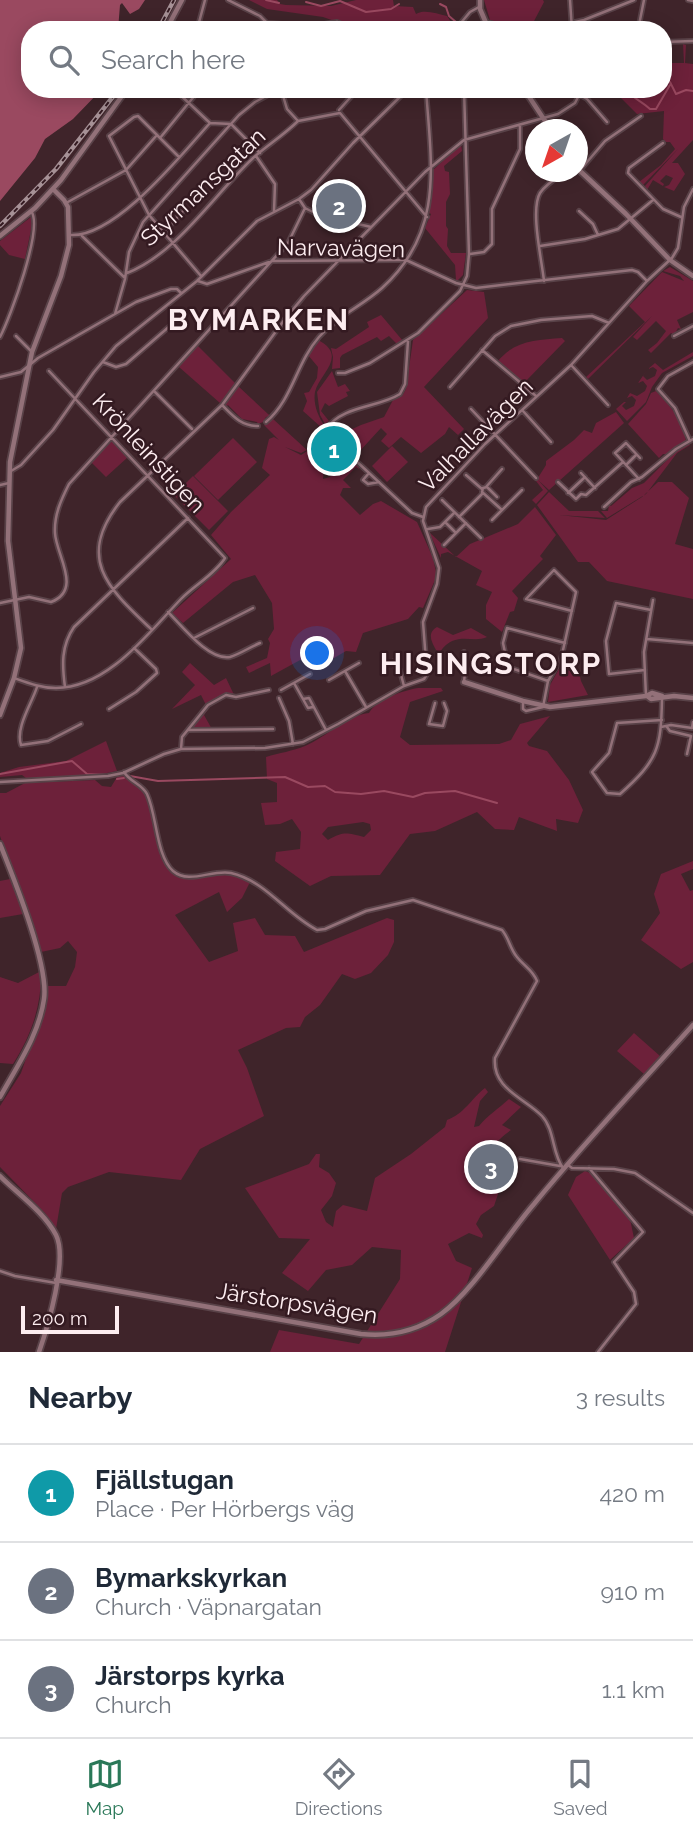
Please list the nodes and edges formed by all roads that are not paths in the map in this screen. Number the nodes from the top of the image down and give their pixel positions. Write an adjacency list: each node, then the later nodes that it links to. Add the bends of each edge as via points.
1 (181, 0): 9 (street)
2 (205, 0): 10 (street)
3 (228, 0): 11 (street)
4 (480, 0): 8 (street)
5 (570, 0): 14 (street)
6 (634, 0): 15 (street)
7 (644, 0): 16 (street)
8 (479, 7): 12 (street); 13 (street)
9 (170, 21)
10 (199, 21)
11 (265, 21)
12 (462, 21)
13 (485, 21)
14 (571, 21)
15 (576, 21)
16 (640, 21)
17 (693, 41): 18 (street)
18 (672, 42)
19 (120, 98): 53 (street)
20 (184, 98): 31 (street)
21 (194, 98): 31 (street)
22 (264, 98): 38 (street)
23 (283, 98): 35 (street)
24 (350, 98): 32 (street)
25 (399, 98): 42 (street)
26 (426, 98): 48 (street)
27 (464, 98): 43 (street)
28 (530, 98): 34 (street)
29 (577, 98): 34 (street, via 566,110)
30 (585, 98): 36 (street)
31 (190, 103): 37 (street); 41 (street)
32 (338, 111): 35 (street); 42 (street)
33 (641, 117): 47 (street, via 605,141)
34 (545, 119)
35 (298, 121): 45 (street, Styrmansgatan)
36 (607, 122)
37 (210, 123): 38 (street); 46 (street)
38 (232, 124): 45 (street); 64 (street)
39 (525, 125): 40 (street)
40 (520, 126): 43 (street); 76 (street, via 520,149 492,209 492,244 485,252)
41 (158, 136): 46 (street); 49 (street); 49 (street, via 136,116 109,136)
42 (360, 136): 54 (street); 56 (street)
43 (464, 140): 48 (street); 76 (street)
44 (663, 143): 57 (street, via 628,171)
45 (258, 154): 62 (street, via 275,184); 74 (street, Styrmansgatan)
46 (179, 157): 55 (street)
47 (588, 159)
48 (430, 168): 54 (street); 65 (street)
49 (126, 170): 55 (street); 58 (street)
50 (588, 179): 67 (street)
51 (552, 182): 75 (street, via 538,198)
52 (693, 189): 66 (street)
53 (52, 190): 58 (street); 61 (street)
54 (405, 192): 65 (street); 68 (street)
55 (141, 199): 64 (street); 73 (street)
56 (299, 199): 59 (street); 62 (street)
57 (653, 200): 66 (street); 67 (street)
58 (66, 203): 70 (street)
59 (304, 208): 68 (street); 80 (street, via 292,239)
60 (184, 210): 69 (street)
61 (31, 211): 72 (street); 94 (street, via 36,218 33,238)
62 (274, 211): 83 (street, via 241,235)
63 (579, 211): 71 (street)
64 (149, 215): 69 (street); 81 (street, via 132,242)
65 (427, 217): 78 (street)
66 (681, 217): 79 (street, via 678,248)
67 (631, 219): 71 (street); 79 (street)
68 (371, 227): 77 (street)
69 (164, 232): 74 (street)
70 (70, 235): 73 (street); 101 (street, via 61,276)
71 (598, 235): 75 (street)
72 (0, 236)
73 (82, 236): 84 (street)
74 (172, 242): 81 (street, Styrmansgatan); 83 (street)
75 (540, 246): 86 (street)
76 (469, 254): 88 (street)
77 (340, 259): 78 (street, Narvavägen); 80 (street, Narvavägen); 113 (street, via 285,319)
78 (406, 260): 88 (street, Narvavägen); 117 (street, via 384,286 319,337 286,398)
79 (670, 260): 82 (street); 87 (street, Valhallavägen)
80 (272, 261): 85 (street, Narvavägen, via 206,284); 110 (street)
81 (127, 273): 84 (street)
82 (693, 276)
83 (202, 277): 85 (street)
84 (125, 279): 90 (street)
85 (197, 281): 89 (street)
86 (544, 281): 87 (street, Narvavägen, via 632,270); 88 (street, Narvavägen, via 481,288)
87 (647, 281): 92 (street, Valhallavägen)
88 (463, 285): 99 (street, via 454,300)
89 (181, 293): 90 (street, via 174,289 154,294); 102 (street)
90 (115, 314): 105 (street)
91 (0, 319): 94 (street)
92 (609, 323): 100 (street, via 592,316 520,324 502,330); 104 (street, Valhallavägen)
93 (171, 325): 102 (street, via 126,364 116,367)
94 (6, 326): 98 (street)
95 (693, 326): 97 (street)
96 (16, 336): 101 (street)
97 (674, 336)
98 (0, 337)
99 (408, 341): 107 (street, via 370,363); 119 (street, via 400,394 355,410)
100 (482, 350): 109 (street); 111 (street)
101 (32, 352): 105 (street)
102 (102, 361): 112 (street)
103 (693, 362): 123 (street, via 665,378 658,389 675,408)
104 (571, 365): 111 (street, Valhallavägen); 114 (street)
105 (29, 366): 108 (street); 130 (street)
106 (48, 371): 112 (street, Krönleinstigen)
107 (338, 373)
108 (0, 377)
109 (450, 387)
110 (155, 392): 120 (street); 122 (street)
111 (537, 396): 116 (street, Valhallavägen)
112 (75, 398): 122 (street, Krönleinstigen); 130 (street, via 32,455)
113 (222, 405): 118 (street, via 240,422); 120 (street)
114 (608, 405)
115 (471, 409): 121 (street)
116 (522, 410): 121 (street, Valhallavägen); 124 (street)
117 (267, 422)
118 (258, 426)
119 (326, 429)
120 (194, 430): 133 (street)
121 (496, 434): 136 (street); 151 (street, Valhallavägen, via 431,499)
122 (111, 438): 133 (street, Krönleinstigen); 162 (street, via 69,484 57,510 55,535 67,583 63,594 51,602 29,597)
123 (692, 440): 137 (street)
124 (551, 442)
125 (611, 449): 126 (street)
126 (615, 453): 128 (street); 128 (street, via 626,443 639,456)
127 (354, 459): 132 (street)
128 (624, 463): 137 (street); 142 (street)
129 (502, 469): 143 (street)
130 (9, 471): 140 (street)
131 (581, 473): 135 (street)
132 (369, 474): 138 (street); 138 (street, via 363,480)
133 (147, 475): 153 (street, Krönleinstigen); 161 (street, via 116,507 103,533 101,568)
134 (466, 475): 143 (street)
135 (585, 477): 142 (street); 145 (street)
136 (536, 478)
137 (639, 479): 148 (street)
138 (379, 482): 151 (street, via 412,513)
139 (558, 482): 145 (street)
140 (9, 483): 141 (street); 162 (street, via 8,541)
141 (0, 485)
142 (595, 488): 145 (street, via 576,499)
143 (483, 490): 146 (street); 149 (street); 152 (street)
144 (522, 490): 149 (street)
145 (568, 493)
146 (497, 497)
147 (442, 499): 150 (street)
148 (604, 507)
149 (502, 510): 154 (street)
150 (454, 512): 152 (street); 155 (street)
151 (423, 517): 188 (street, Valhallavägen, via 439,568 423,622 427,675)
152 (459, 517): 156 (street)
153 (188, 518): 161 (street); 168 (street, Krönleinstigen, via 225,558)
154 (492, 520)
155 (445, 522): 157 (street); 158 (street)
156 (466, 523): 158 (street); 159 (street)
157 (428, 529)
158 (456, 533): 160 (street)
159 (481, 538)
160 (444, 545)
161 (112, 590): 169 (street); 189 (street, via 68,636 62,656)
162 (15, 600): 164 (street); 182 (street, via 21,648)
163 (653, 600): 166 (street)
164 (0, 603)
165 (253, 608): 170 (street)
166 (651, 610): 171 (street); 178 (street, via 616,603 606,641 609,674)
167 (572, 611): 167 (street, via 537,602 526,599 554,570 576,593); 173 (street)
168 (168, 612): 169 (street); 170 (street)
169 (151, 629): 175 (street)
170 (194, 638): 172 (street, via 220,657)
171 (647, 639): 174 (street); 178 (street)
172 (260, 643)
173 (565, 643): 184 (street); 184 (street, via 507,628 503,643 508,667)
174 (693, 643)
175 (134, 647): 189 (street, via 98,675); 201 (street, via 157,673)
176 (464, 652): 185 (street)
177 (359, 663): 179 (street)
178 (645, 670): 192 (street)
179 (345, 671): 183 (street); 199 (street)
180 (400, 671): 188 (street)
181 (310, 674): 186 (street)
182 (14, 678): 187 (street); 202 (street)
183 (329, 680)
184 (548, 681): 200 (street)
185 (464, 682): 196 (street)
186 (294, 683): 191 (street); 211 (street)
187 (37, 686): 189 (street); 205 (street, via 21,729 21,745 48,741)
188 (404, 686): 199 (street)
189 (65, 687)
190 (269, 690): 210 (street, via 236,698 226,695 211,702)
191 (281, 690)
192 (646, 696): 193 (street); 200 (street)
193 (662, 696): 195 (street); 203 (street)
194 (279, 698): 213 (street)
195 (693, 698)
196 (523, 701): 200 (street); 200 (street, via 526,712)
197 (435, 703): 198 (street, via 429,724 443,726)
198 (444, 703)
199 (366, 707): 211 (street)
200 (543, 707)
201 (109, 709)
202 (0, 715)
203 (662, 720): 206 (street); 206 (street, via 617,723 608,753 592,772 607,793 620,794 652,760)
204 (693, 722): 208 (street)
205 (81, 724)
206 (661, 727): 207 (street)
207 (667, 727): 208 (street); 212 (street)
208 (692, 728): 212 (street)
209 (273, 729): 210 (street)
210 (188, 730): 214 (street)
211 (326, 730): 213 (street)
212 (691, 736): 215 (street)
213 (293, 744): 214 (street)
214 (181, 749): 216 (street)
215 (687, 754)
216 (124, 772): 217 (street); 222 (street, via 147,793 165,859 179,875 221,872 241,876 317,930 366,911 413,900 502,930 537,981 495,1058 496,1071 506,1088 545,1120)
217 (0, 782)
218 (0, 844): 220 (street, via 38,953 45,991 29,1045)
219 (693, 1026): 222 (street, Järstorpsvägen)
220 (0, 1097)
221 (520, 1159): 222 (street)
222 (564, 1167): 223 (street); 227 (street, Järstorpsvägen, via 453,1304 405,1331 361,1334)
223 (589, 1168): 225 (street, via 635,1173); 229 (street, via 643,1232 614,1262 636,1304)
224 (0, 1176): 227 (street, via 55,1234 60,1255)
225 (693, 1213)
226 (0, 1271): 227 (street)
227 (56, 1282): 228 (street)
228 (40, 1352)
229 (598, 1352)

